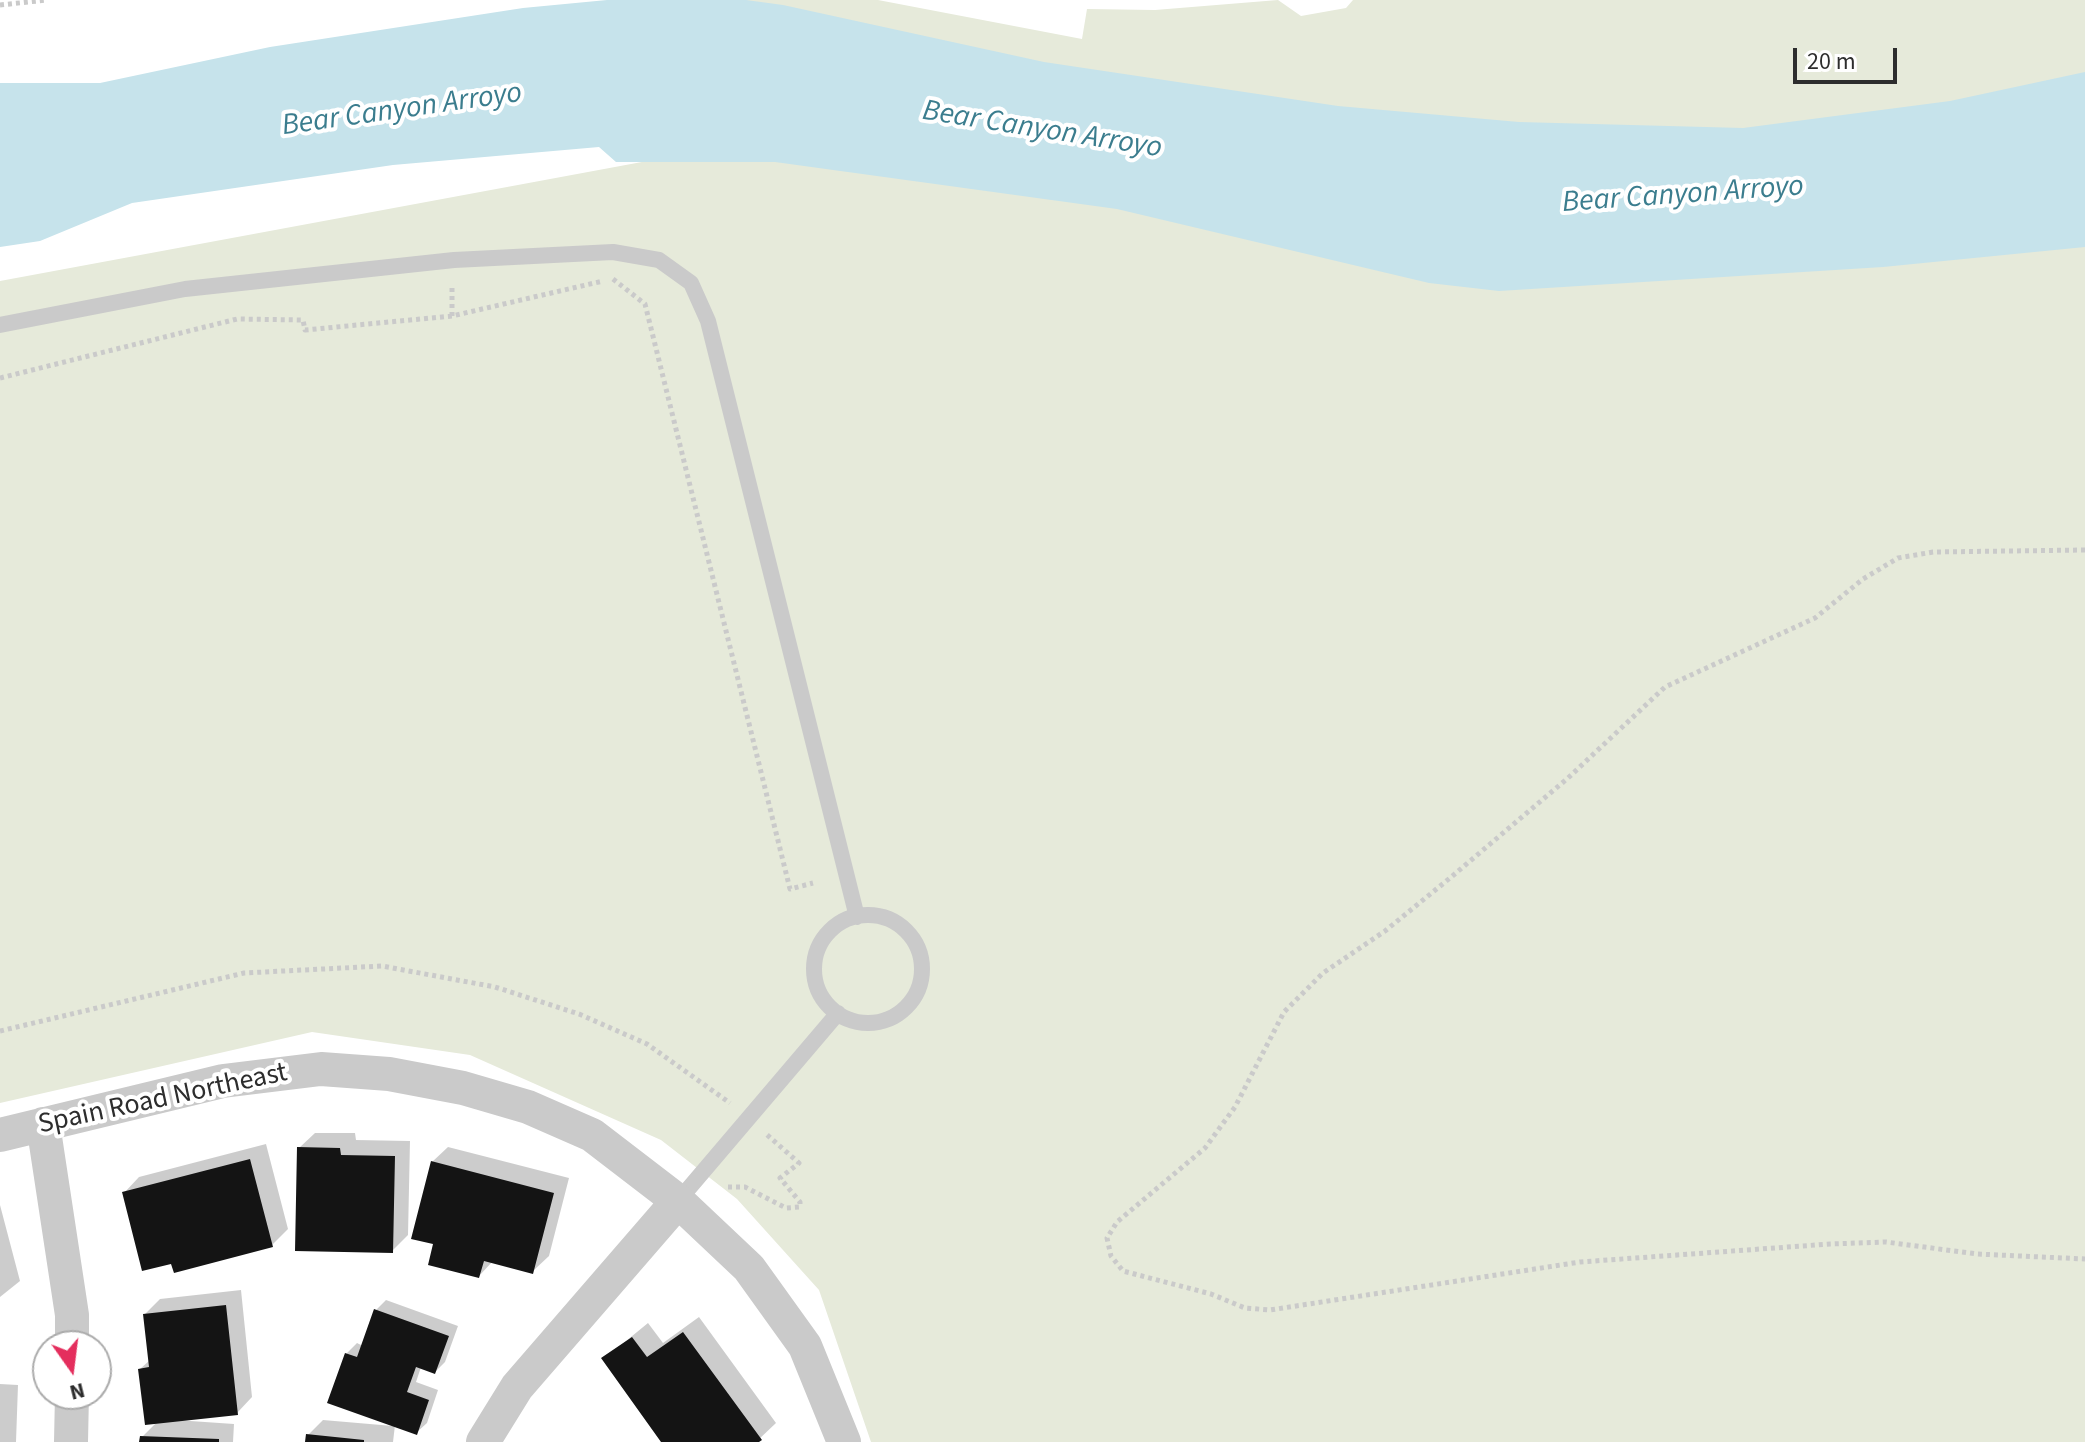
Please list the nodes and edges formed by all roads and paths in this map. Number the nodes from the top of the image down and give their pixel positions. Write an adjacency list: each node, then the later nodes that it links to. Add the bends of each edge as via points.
1 (47, 0): 2 (path)
2 (0, 5)
3 (0, 325): 7 (lane, via 185,289 454,260 613,252 659,260 691,283 708,321)
4 (0, 378): 6 (path, via 237,319 303,320 305,330 452,316 612,278 645,304 790,889)
5 (2085, 550): 15 (path, via 1933,552 1898,558 1815,618 1665,687 1450,878 1323,973 1284,1012 1235,1107 1205,1148 1117,1222 1107,1238 1111,1256 1123,1271 1245,1308 1270,1310 1580,1262 1830,1244 1886,1242 1977,1254)
6 (813, 883)
7 (857, 917): 8 (lane, via 826,935 815,956 820,994); 8 (lane, via 871,914 903,928 919,947 923,970 918,991 902,1011 877,1022 859,1022)
8 (838, 1013): 10 (lane)
9 (0, 1031): 10 (path, via 244,973 382,966 495,987 619,1030 667,1057)
10 (748, 1119): 13 (path, via 799,1163 780,1178 800,1207 786,1208 745,1187); 14 (lane)
11 (43, 1124): 12 (street, Spain Road Northeast); 14 (street, Spain Road Northeast, via 223,1081 321,1069 389,1074 463,1088 567,1124 592,1135); 16 (street)
12 (0, 1135)
13 (728, 1187)
14 (678, 1201): 19 (street, via 517,1387); 20 (street, Spain Road Northeast, via 749,1268 805,1346)
15 (2085, 1259)
16 (72, 1330)
17 (72, 1410): 18 (street)
18 (71, 1442)
19 (483, 1442)
20 (844, 1442)

